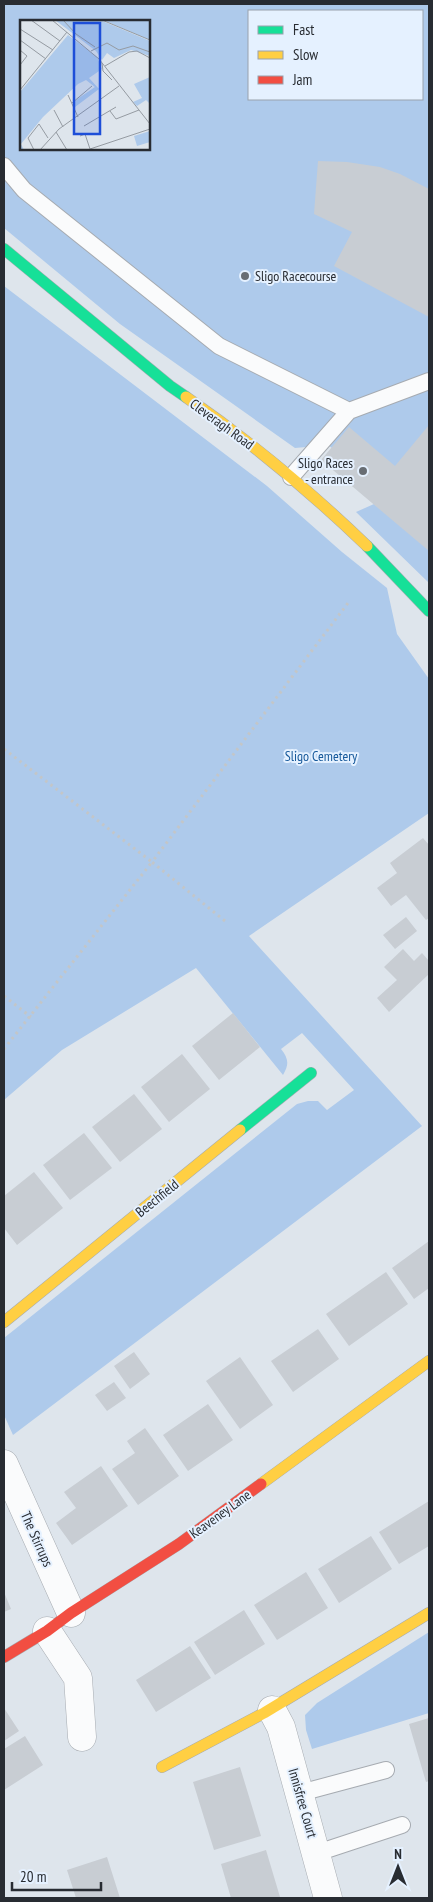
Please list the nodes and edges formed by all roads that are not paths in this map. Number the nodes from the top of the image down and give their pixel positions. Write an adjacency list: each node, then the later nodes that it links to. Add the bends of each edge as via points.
1 (4, 166): 4 (lane, via 24,190 219,346)
2 (4, 249): 5 (street, Cleveragh Road, via 170,386 228,426)
3 (429, 381): 4 (lane)
4 (349, 411): 5 (lane)
5 (291, 477): 6 (street, Cleveragh Road, via 366,545)
6 (429, 611)
7 (311, 1073): 8 (street, Beechfield)
8 (4, 1322)
9 (429, 1361): 11 (street, Keaveney Lane, via 178,1544)
10 (4, 1464): 11 (street, The Stirrups)
11 (71, 1613): 13 (street, Keaveney Lane)
12 (429, 1613): 15 (street)
13 (47, 1631): 14 (street, Keaveney Lane); 16 (street, via 78,1678)
14 (4, 1657)
15 (272, 1710): 17 (street); 19 (street, Innisfree Court, via 281,1727)
16 (82, 1737)
17 (162, 1767)
18 (386, 1770): 19 (lane)
19 (300, 1793): 21 (street, Innisfree Court)
20 (402, 1825): 21 (lane)
21 (316, 1853): 22 (street, Innisfree Court)
22 (328, 1898)

